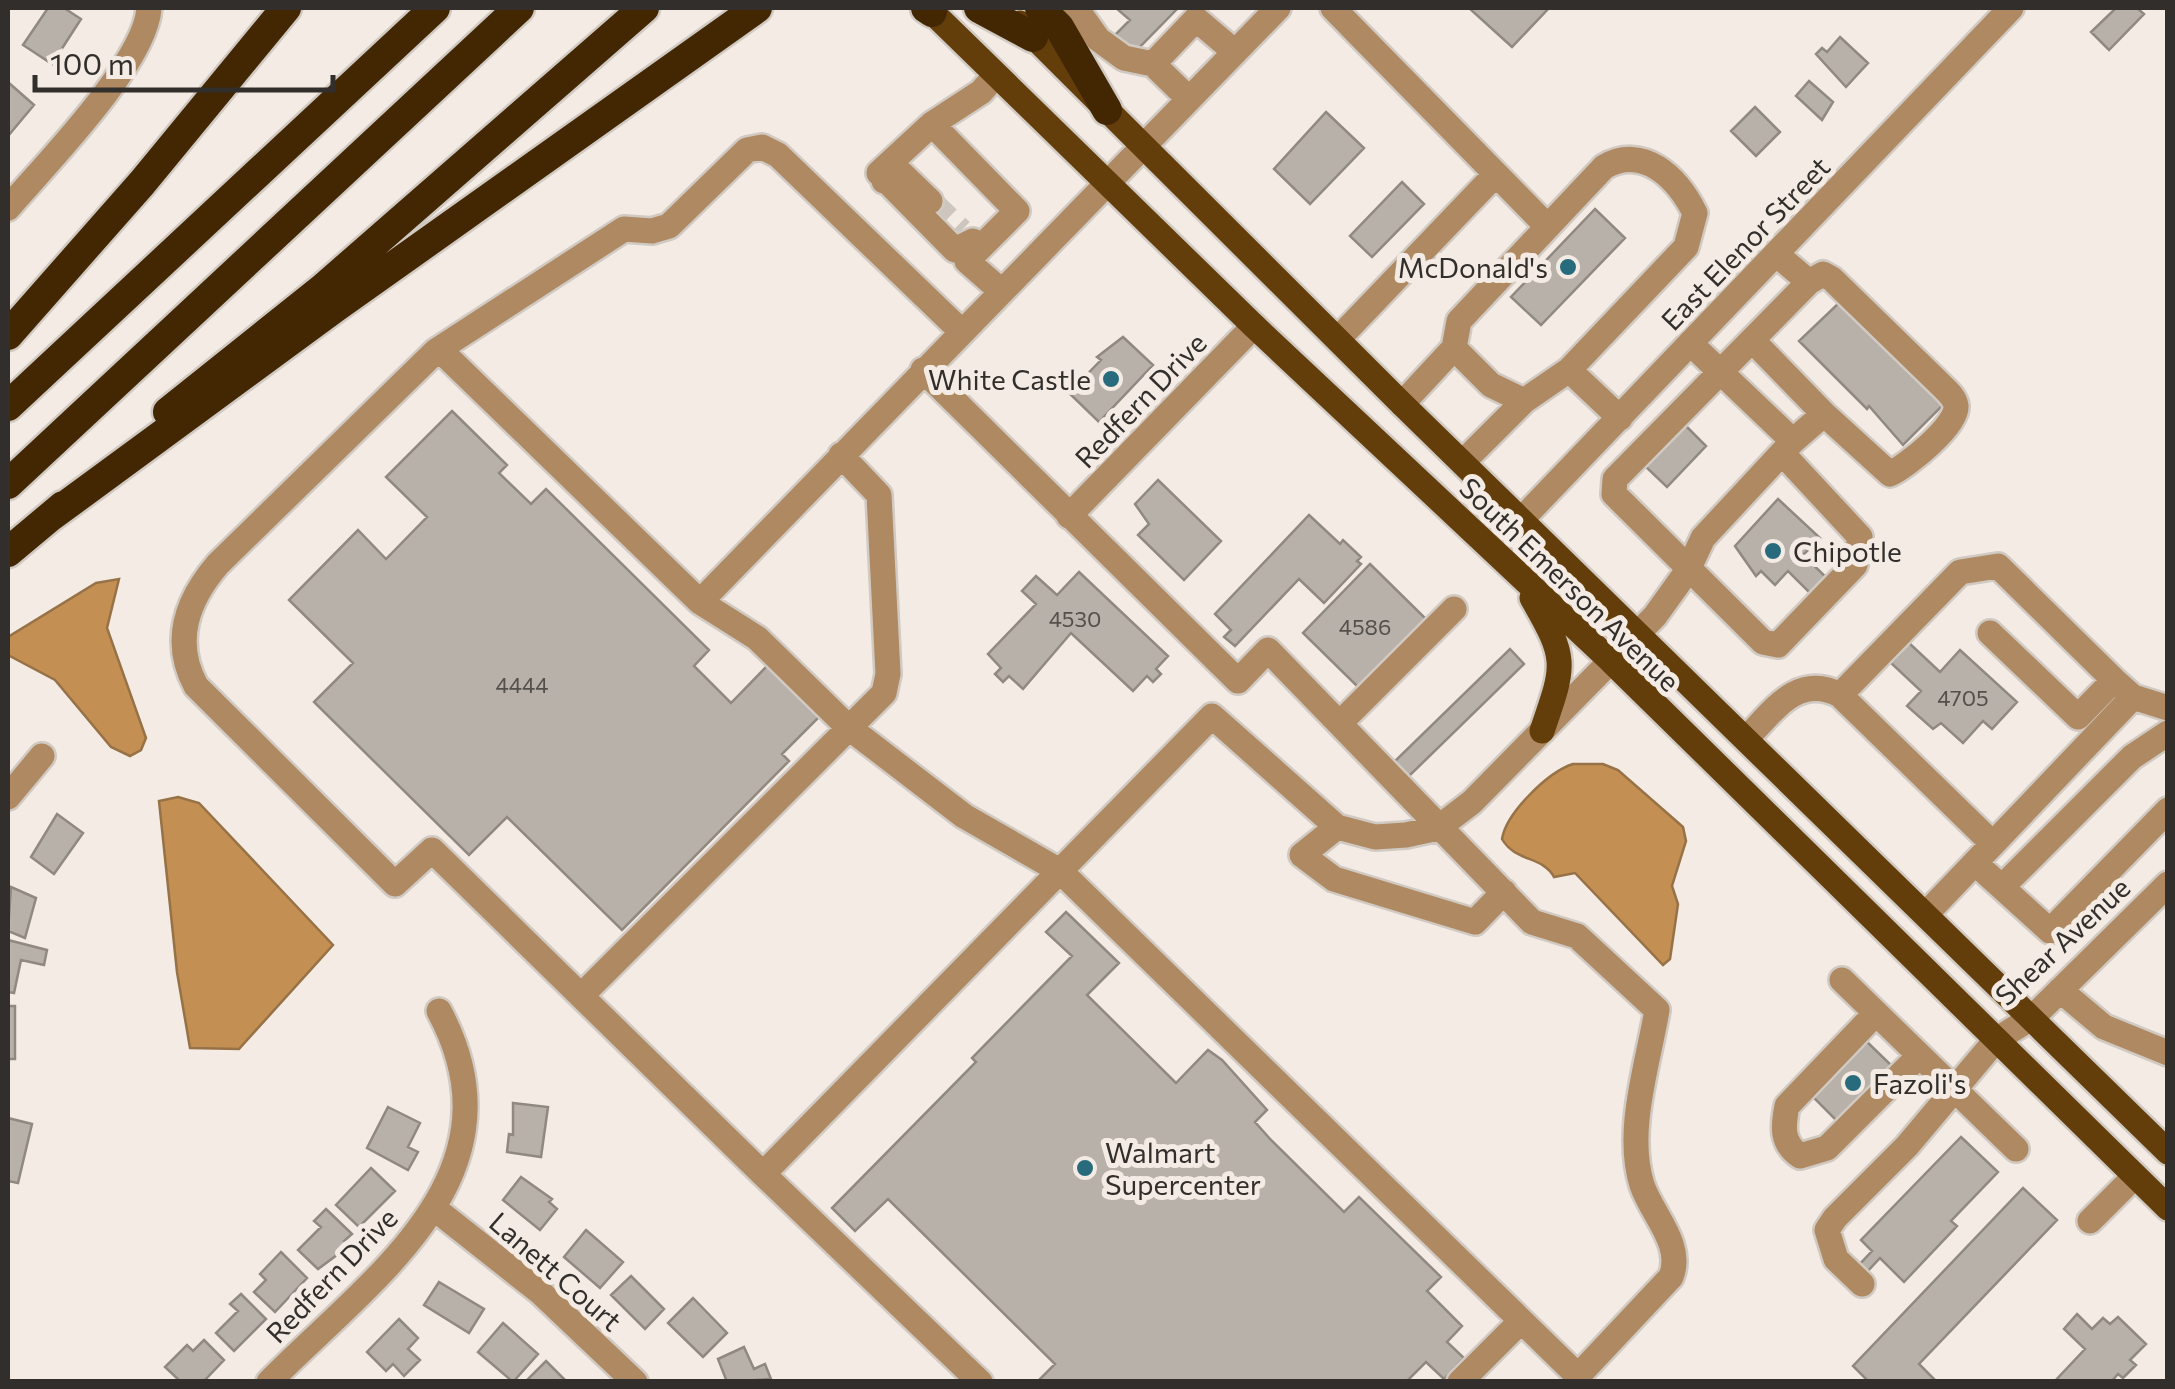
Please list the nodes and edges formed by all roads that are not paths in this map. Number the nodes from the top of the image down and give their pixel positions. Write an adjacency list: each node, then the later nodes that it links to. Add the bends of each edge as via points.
1 (149, 8): 29 (street, via 148,26 129,58)
2 (286, 8): 37 (highway)
3 (434, 8): 48 (highway)
4 (519, 8): 54 (highway)
5 (644, 8): 56 (highway)
6 (758, 8): 56 (highway)
7 (980, 8): 15 (highway)
8 (1006, 8): 15 (main road, South Emerson Avenue)
9 (1076, 8): 17 (street)
10 (1278, 8): 18 (street)
11 (1333, 8): 25 (street)
12 (2011, 8): 32 (street, East Elenor Street)
13 (928, 9): 20 (main road, South Emerson Avenue)
14 (1198, 13): 18 (street); 19 (street)
15 (1037, 22): 16 (highway); 22 (main road, South Emerson Avenue)
16 (1065, 37): 17 (street); 22 (highway)
17 (1098, 39): 19 (street, via 1124,58)
18 (1235, 52): 21 (street)
19 (1153, 64): 21 (street)
20 (996, 75): 23 (street); 27 (main road, South Emerson Avenue)
21 (1189, 99): 24 (street)
22 (1107, 110): 24 (main road, South Emerson Avenue)
23 (932, 124): 26 (street, via 879,173); 31 (street, via 1016,211)
24 (1144, 146): 27 (street); 38 (main road, South Emerson Avenue)
25 (1494, 176): 30 (street); 38 (street)
26 (884, 181): 28 (street, via 902,174); 31 (street, via 955,250)
27 (1107, 183): 34 (street); 35 (main road, South Emerson Avenue)
28 (930, 200)
29 (8, 208)
30 (1546, 225): 41 (street, via 1459,321); 44 (street, via 1622,156 1649,160 1696,213 1686,247)
31 (971, 240): 34 (street, via 968,261)
32 (1776, 254): 33 (street); 40 (street, East Elenor Street)
33 (1809, 282): 39 (street); 49 (street, via 1823,274 1832,279 1942,386 1956,411 1905,467 1890,474)
34 (1000, 290): 36 (street)
35 (1254, 326): 55 (street, Redfern Drive); 60 (main road, South Emerson Avenue)
36 (961, 332): 42 (street, via 778,154 762,147 747,150 669,226 624,229); 43 (street)
37 (8, 335)
38 (1339, 338): 47 (main road, South Emerson Avenue)
39 (1752, 340): 45 (street); 49 (street)
40 (1690, 343): 45 (street); 50 (street, East Elenor Street)
41 (1454, 348): 46 (street, via 1491,385); 47 (street)
42 (439, 349): 61 (street); 87 (street, via 196,590 184,637 190,676 395,884 432,850)
43 (923, 370): 52 (street); 55 (street)
44 (1569, 370): 46 (street); 50 (street)
45 (1721, 370): 51 (street); 59 (street, via 1615,479 1614,494)
46 (1524, 401): 53 (street)
47 (1402, 404): 53 (main road, South Emerson Avenue)
48 (8, 406)
49 (1824, 414): 51 (street)
50 (1620, 418): 57 (street, East Elenor Street)
51 (1787, 447): 59 (street, via 1703,538); 59 (street, via 1860,537 1856,565 1778,645 1763,642)
52 (840, 455): 61 (street); 70 (street, via 879,495 888,674 884,692)
53 (1463, 462): 57 (main road, South Emerson Avenue)
54 (8, 484)
55 (1068, 516): 69 (street, via 1238,681 1268,650)
56 (50, 518): 58 (highway)
57 (1522, 520): 64 (main road, South Emerson Avenue)
58 (8, 552)
59 (1688, 570): 64 (street)
60 (1520, 577): 65 (main road, South Emerson Avenue); 71 (main road, via 1559,644 1558,685)
61 (700, 602): 70 (street, via 757,638)
62 (1454, 609): 69 (street)
63 (1990, 632): 66 (street, via 2078,717)
64 (1638, 634): 65 (street); 73 (main road, South Emerson Avenue)
65 (1611, 662): 71 (street); 91 (main road, South Emerson Avenue)
66 (2124, 689): 67 (street, via 1998,566 1960,572); 68 (street); 79 (street)
67 (1840, 696): 73 (street, via 1808,686 1788,696); 79 (street)
68 (2168, 708)
69 (1340, 723): 77 (street)
70 (848, 727): 80 (street, via 964,816); 87 (street)
71 (1542, 730): 77 (street)
72 (2168, 733): 82 (street, via 2132,756)
73 (1746, 739): 84 (main road, South Emerson Avenue)
74 (42, 756): 75 (street)
75 (8, 797)
76 (2168, 810): 82 (street, via 2050,930)
77 (1441, 826): 78 (street, via 1406,836); 83 (street)
78 (1338, 827): 80 (street, via 1212,716); 83 (street, via 1302,855 1334,880 1475,922)
79 (1984, 853): 82 (street); 84 (street)
80 (1060, 871): 97 (street); 103 (street)
81 (2168, 884): 86 (street, Shear Avenue)
82 (2002, 887)
83 (1504, 892): 103 (street, via 1532,922 1577,936 1657,1010 1635,1135 1642,1184 1676,1265 1578,1376)
84 (1926, 914): 90 (main road, South Emerson Avenue)
85 (1842, 980): 89 (street)
86 (2060, 990): 90 (street, Shear Avenue); 92 (street, via 2104,1027)
87 (583, 994): 97 (street)
88 (439, 1011): 100 (street, Redfern Drive, via 458,1052 467,1106 456,1169)
89 (1876, 1013): 93 (street); 93 (street, via 1787,1106 1783,1126 1790,1150 1800,1156 1828,1148)
90 (2033, 1017): 91 (street, Shear Avenue); 96 (main road, South Emerson Avenue)
91 (1996, 1040): 94 (street, Shear Avenue); 98 (main road, South Emerson Avenue)
92 (2168, 1054)
93 (1919, 1056): 94 (street)
94 (1954, 1089): 95 (street); 102 (street, Shear Avenue, via 1827,1230 1836,1258)
95 (2016, 1149)
96 (2168, 1152)
97 (763, 1174): 106 (street)
98 (2135, 1176): 99 (main road, South Emerson Avenue); 101 (street)
99 (2168, 1208)
100 (435, 1210): 104 (street, Redfern Drive); 105 (street, Lanett Court, via 540,1292)
101 (2090, 1221)
102 (1862, 1284)
103 (1521, 1320): 107 (street)
104 (269, 1382)
105 (635, 1382)
106 (980, 1382)
107 (1460, 1382)

